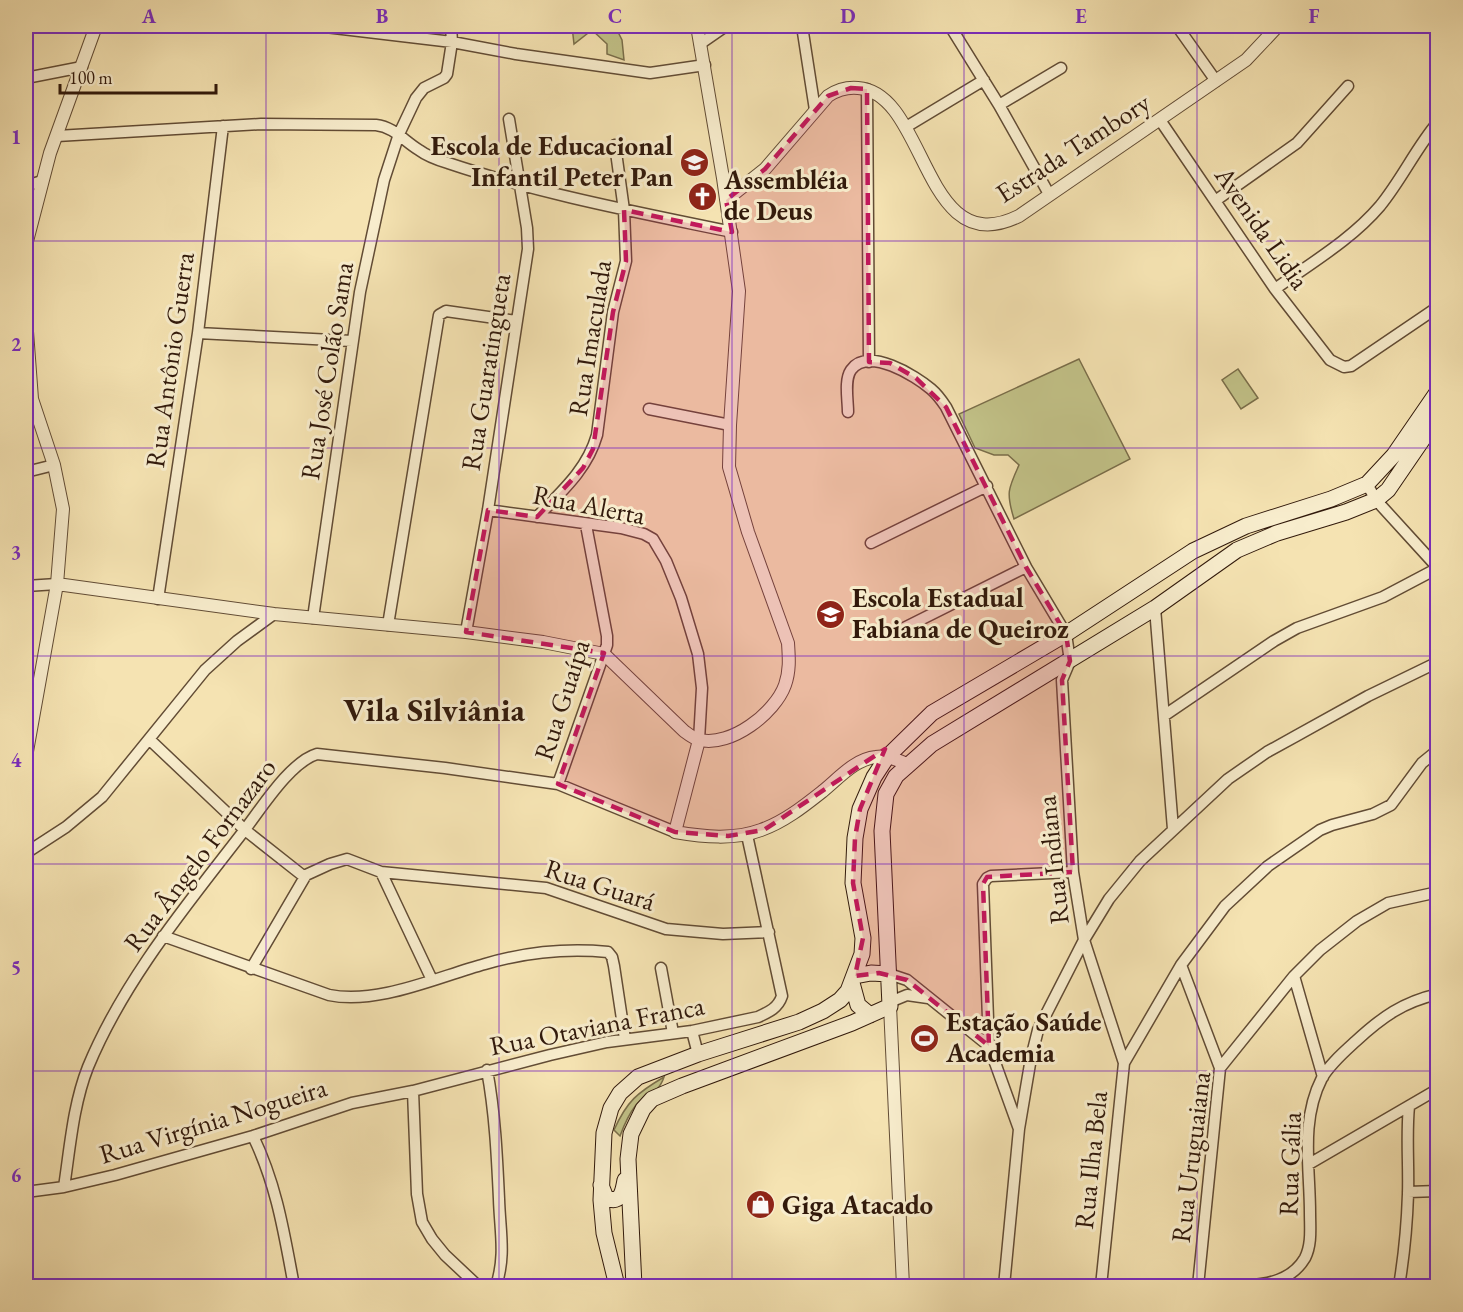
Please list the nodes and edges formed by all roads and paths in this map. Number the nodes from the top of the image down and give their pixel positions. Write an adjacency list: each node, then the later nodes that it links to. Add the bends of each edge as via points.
1 (96, 26): 13 (street)
2 (317, 26): 10 (street)
3 (451, 26): 10 (street, Rua José Colão Sama)
4 (697, 26): 11 (street)
5 (726, 26): 11 (street)
6 (802, 26): 21 (street)
7 (950, 26): 16 (street)
8 (1177, 26): 17 (street)
9 (1278, 26): 17 (street, Estrada Tambory, via 1246,60)
10 (452, 42): 12 (street, via 650,73); 27 (street, Rua José Colão Sama, via 447,74 419,93)
11 (700, 44): 12 (street)
12 (705, 65): 34 (street)
13 (82, 67): 15 (street); 28 (street)
14 (1062, 68): 20 (street)
15 (26, 78)
16 (984, 80): 20 (street); 26 (street)
17 (1216, 81): 23 (street, Estrada Tambory)
18 (1348, 86): 35 (street, via 1297,142)
19 (867, 89): 21 (street, via 835,92); 26 (street, Estrada Tambory, via 878,95); 45 (street)
20 (999, 105): 33 (street)
21 (815, 110): 34 (street, via 765,169)
22 (508, 119): 31 (street, Rua Guaratingueta)
23 (1160, 120): 33 (street, Estrada Tambory); 35 (street, Avenida Lidia)
24 (1437, 122): 39 (street, via 1371,216 1341,243)
25 (223, 126): 27 (street, via 376,124); 28 (street); 43 (street, Rua Antônio Guerra)
26 (906, 127): 33 (street, Estrada Tambory, via 934,184 964,219 979,224 1006,223)
27 (399, 135): 31 (street, via 432,157); 44 (street, Rua José Colão Sama, via 384,180)
28 (57, 136): 30 (street)
29 (615, 145): 36 (street, Rua Imaculada)
30 (42, 181): 32 (street); 38 (street)
31 (520, 185): 36 (street); 42 (street, Rua Guaratingueta, via 528,249)
32 (26, 186)
33 (1049, 194)
34 (726, 200): 37 (street)
35 (1215, 201): 39 (street, Avenida Lidia)
36 (624, 210): 37 (street); 57 (street, Rua Imaculada, via 626,261 613,312 597,435 583,468)
37 (732, 232): 50 (street, via 739,291)
38 (26, 245)
39 (1275, 289): 40 (street, Avenida Lidia, via 1330,360 1344,367)
40 (1437, 307)
41 (26, 318): 51 (street, via 32,399)
42 (516, 321): 56 (street, Rua Guaratingueta); 68 (street, via 446,311 437,318)
43 (198, 333): 44 (street); 64 (street, Rua Antônio Guerra)
44 (352, 341): 67 (street, Rua José Colão Sama)
45 (868, 362): 48 (street, via 858,364 850,372); 54 (street, via 891,363 933,390)
46 (1437, 391): 53 (main road, via 1394,455)
47 (649, 409): 50 (street)
48 (848, 412)
49 (1437, 417): 55 (main road, via 1388,490)
50 (730, 425): 76 (street, via 729,467 788,643 790,660 784,686 766,714 737,733)
51 (54, 465): 52 (street); 62 (street, via 63,509)
52 (26, 472)
53 (1367, 484): 55 (street); 71 (main road, via 1255,523 1193,551)
54 (987, 486): 59 (street); 60 (street)
55 (1376, 500): 61 (street); 65 (main road, via 1238,550)
56 (488, 510): 57 (street, Rua Alerta); 69 (street, Rua Guaratingueta)
57 (537, 517): 58 (street, Rua Alerta)
58 (586, 525): 72 (street, Rua Guaípa, via 607,636); 76 (street, Rua Alerta, via 621,528 648,536 666,561 698,654 702,688)
59 (871, 543)
60 (1026, 567): 70 (street); 71 (street)
61 (1437, 568): 74 (street, via 1383,597 1297,628)
62 (57, 584): 63 (street); 64 (street); 78 (street)
63 (26, 586)
64 (158, 599): 66 (street)
65 (1155, 609): 71 (main road); 74 (street)
66 (274, 614): 67 (street); 75 (street, via 204,670)
67 (313, 618): 68 (street)
68 (388, 625): 69 (street)
69 (466, 632): 72 (street)
70 (894, 633)
71 (1068, 648): 79 (main road, via 932,713); 80 (main road); 88 (street, Rua Indiana, via 1062,680)
72 (604, 654): 76 (street, via 684,731); 81 (street, Rua Guaípa)
73 (1437, 663): 82 (street, via 1267,752 1228,779)
74 (1165, 715): 82 (street)
75 (150, 740): 83 (street); 86 (street, via 102,797)
76 (699, 740): 84 (street)
77 (1437, 750): 94 (street, Rua Ilha Bela, via 1386,808 1320,830 1268,866 1225,906)
78 (26, 757)
79 (887, 757): 80 (street); 85 (street, via 866,759 854,765 781,821); 99 (main road, via 860,809 855,838 853,883 863,938)
80 (907, 764): 97 (main road, via 886,794 883,810)
81 (558, 784): 83 (street, Rua Ângelo Fornazaro, via 317,754 297,765); 84 (street, Rua Ângelo Fornazaro)
82 (1173, 829): 93 (street, via 1115,891)
83 (245, 830): 89 (street); 92 (street, Rua Ângelo Fornazaro)
84 (675, 832): 85 (street, via 700,837)
85 (747, 835): 91 (street)
86 (26, 853)
87 (381, 872): 89 (street, Rua Guará, via 347,859); 91 (street, Rua Guará, via 546,888 666,929 723,934); 100 (street)
88 (1072, 872): 93 (street, Rua Indiana); 108 (street, via 991,876 983,884)
89 (303, 874): 96 (street)
90 (1437, 892): 98 (street, Rua Uruguaiana, via 1373,910 1320,950)
91 (769, 932): 105 (street, Rua Otaviana Franca, via 782,996 775,1007 758,1017)
92 (163, 936): 96 (street); 122 (street, Rua Ângelo Fornazaro, via 104,1031 87,1070 74,1117)
93 (1084, 940): 110 (street, Rua Indiana); 117 (street, via 1038,1030)
94 (1180, 965): 110 (street, Rua Ilha Bela); 111 (street)
95 (661, 968): 106 (street)
96 (251, 969): 100 (street, via 329,995 351,998)
97 (889, 974): 99 (main road, via 871,972); 102 (street, via 907,980); 103 (main road)
98 (1294, 976): 111 (street, Rua Uruguaiana); 113 (street)
99 (854, 979): 104 (main road, via 858,1005); 109 (main road, via 840,1000 815,1015)
100 (432, 980): 107 (street, via 529,953 608,952 614,966)
101 (1437, 994): 113 (street, Rua Gália, via 1400,1006 1373,1025)
102 (928, 998): 103 (street, via 907,995); 108 (street)
103 (890, 1004): 104 (main road); 131 (street)
104 (870, 1015): 119 (main road, via 652,1099 632,1134)
105 (692, 1031): 106 (street, Rua Otaviana Franca); 109 (street)
106 (673, 1033): 107 (street, Rua Otaviana Franca)
107 (625, 1039): 112 (street, Rua Otaviana Franca)
108 (989, 1046): 117 (street)
109 (698, 1053): 121 (main road, via 638,1077 620,1093 604,1133)
110 (1124, 1063): 133 (street, Rua Ilha Bela)
111 (1220, 1068): 134 (street, Rua Uruguaiana)
112 (487, 1070): 115 (street, Rua Otaviana Franca); 128 (street, via 497,1143 502,1248)
113 (1323, 1077): 120 (street, Rua Gália, via 1310,1109)
114 (1437, 1089): 116 (street)
115 (412, 1091): 118 (street, Rua Virgínia Nogueira, via 352,1103); 127 (street, via 422,1221 445,1255)
116 (1409, 1106): 120 (street); 125 (street)
117 (1019, 1129): 132 (street)
118 (253, 1136): 122 (street, Rua Virgínia Nogueira); 126 (street, via 279,1204)
119 (628, 1159): 121 (main road, via 620,1198 606,1198); 130 (main road)
120 (1309, 1164): 135 (street, Rua Gália, via 1310,1240 1305,1258 1285,1277)
121 (602, 1185): 129 (main road, via 604,1233)
122 (64, 1187): 124 (street, Rua Virgínia Nogueira)
123 (1437, 1191): 125 (street)
124 (26, 1192)
125 (1408, 1192): 136 (street, via 1406,1247)
126 (294, 1287)
127 (478, 1287)
128 (496, 1287)
129 (617, 1287)
130 (634, 1287)
131 (903, 1287)
132 (1004, 1287)
133 (1101, 1287)
134 (1198, 1287)
135 (1246, 1287)
136 (1399, 1287)

